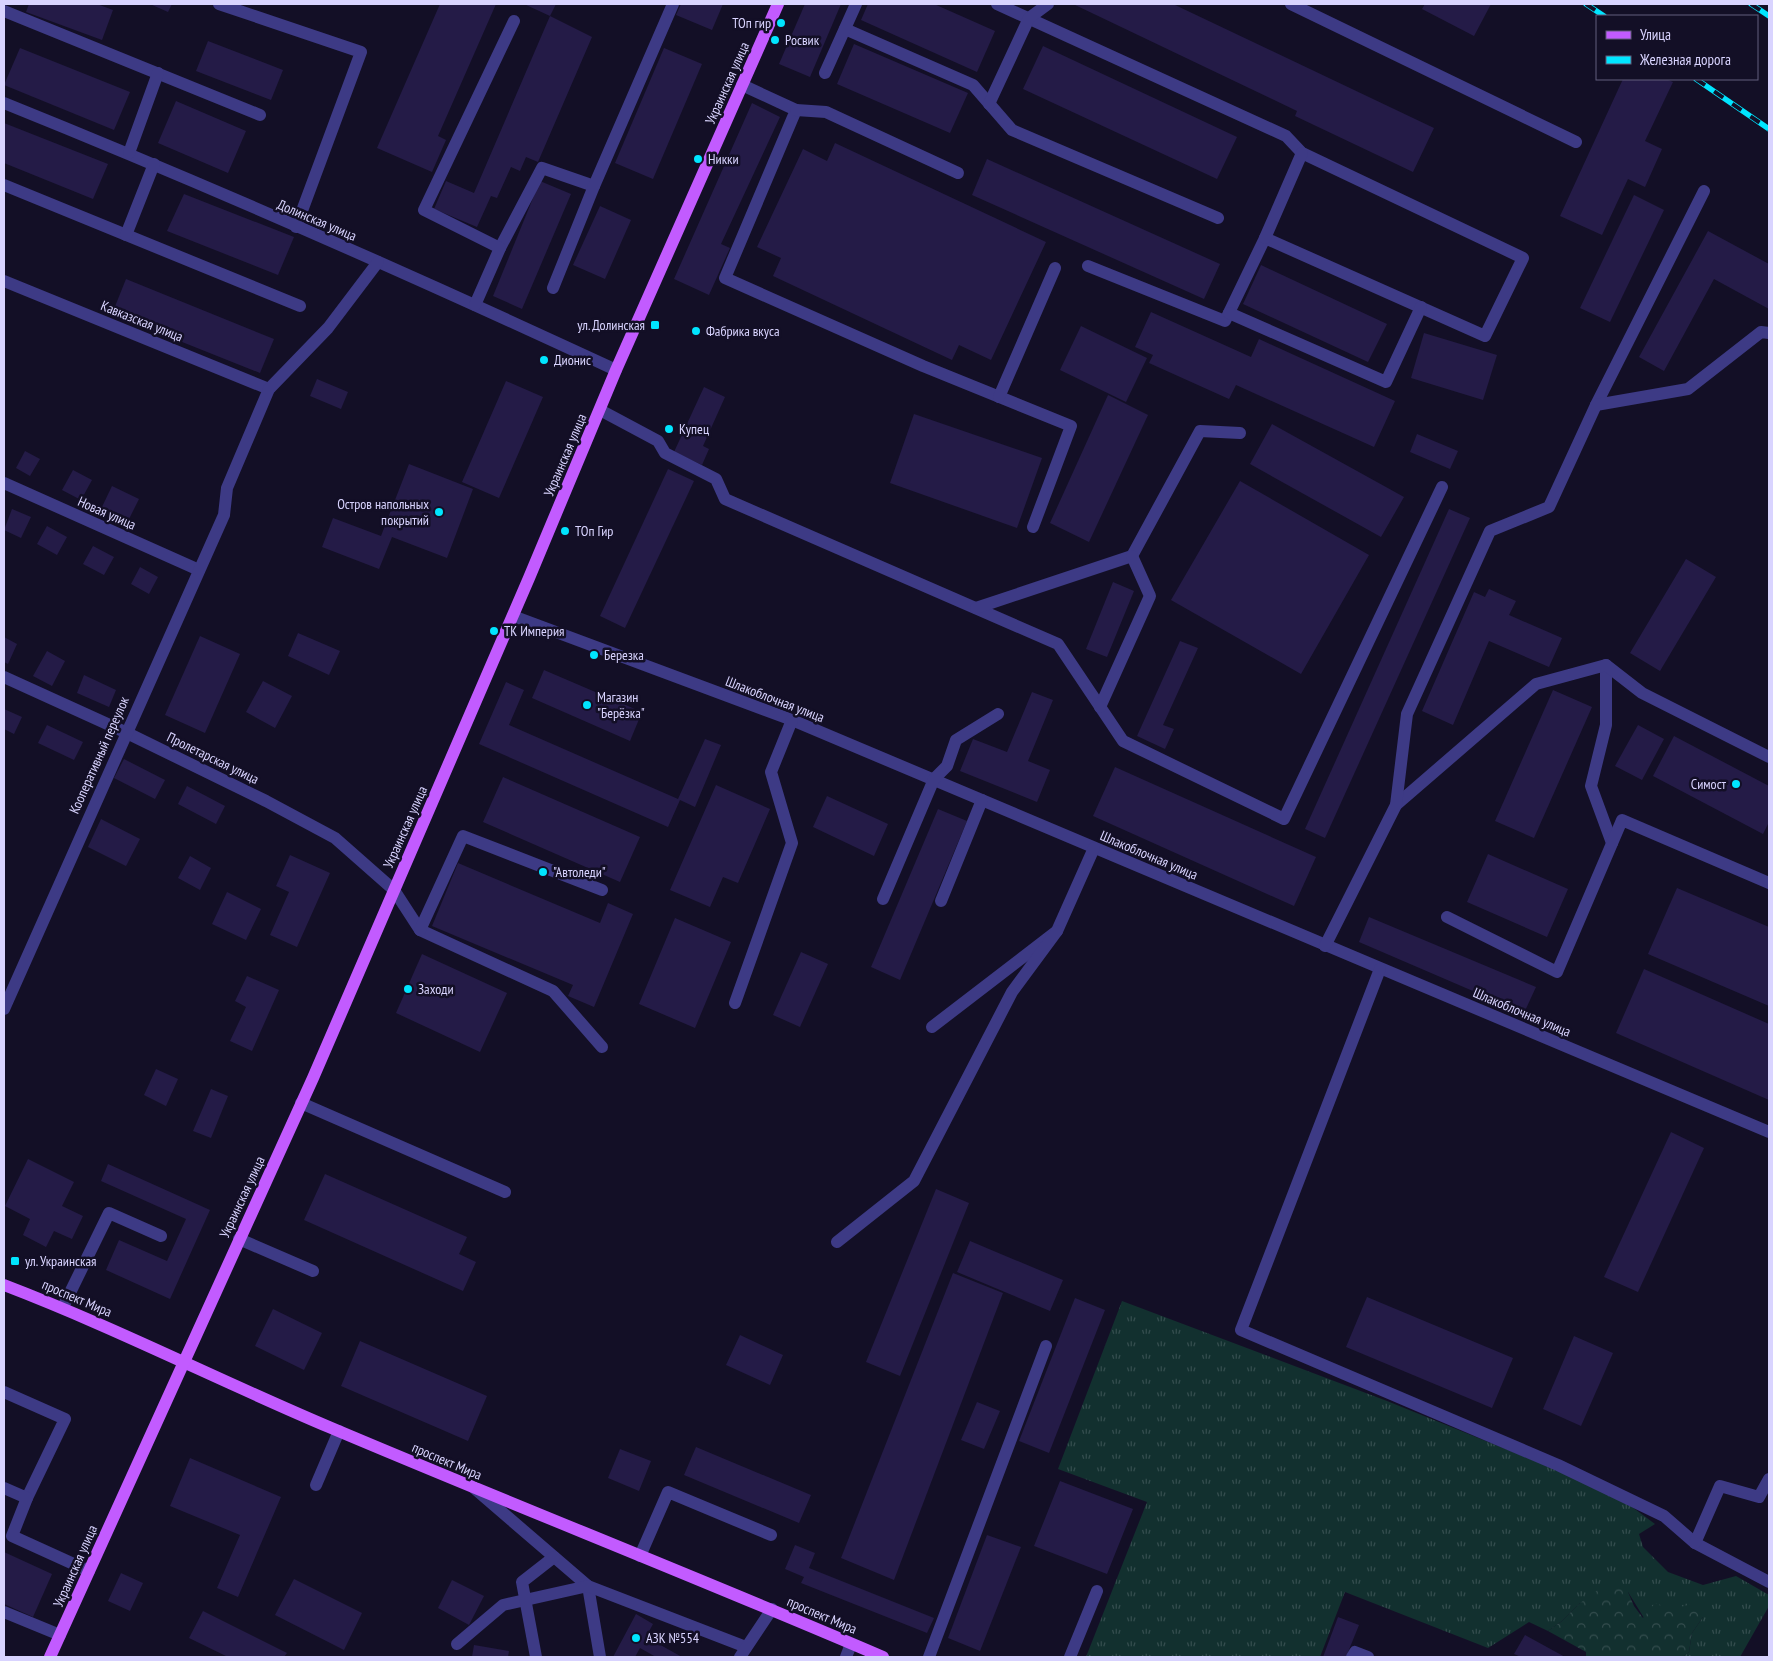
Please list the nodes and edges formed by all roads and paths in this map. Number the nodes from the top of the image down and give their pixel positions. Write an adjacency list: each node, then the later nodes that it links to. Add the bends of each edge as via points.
1 (219, 4): 28 (street, via 361,52)
2 (673, 4): 25 (street)
3 (778, 4): 14 (main road, Украинская улица)
4 (856, 4): 11 (street)
5 (997, 4): 9 (street)
6 (1048, 4): 9 (street)
7 (1291, 4): 19 (street)
8 (4, 11): 13 (street)
9 (1029, 18): 16 (street); 21 (street, via 1286,136)
10 (514, 22): 31 (street, via 424,210)
11 (845, 29): 12 (street); 16 (street, via 973,85)
12 (825, 73)
13 (158, 74): 18 (street); 20 (street)
14 (742, 85): 17 (street); 42 (main road, Украинская улица)
15 (4, 103): 20 (street, Долинская улица)
16 (989, 104): 27 (street, via 1012,130)
17 (796, 110): 23 (street, via 826,112); 44 (street, via 724,278)
18 (260, 115)
19 (1576, 142)
20 (128, 153): 22 (street, Долинская улица)
21 (1302, 153): 30 (street); 39 (street, via 1523,258 1485,336)
22 (154, 164): 28 (street, Долинская улица); 29 (street)
23 (958, 173)
24 (4, 185): 29 (street)
25 (594, 186): 31 (street, via 542,168); 36 (street)
26 (1704, 191): 45 (street)
27 (1218, 218)
28 (296, 227): 32 (street, Долинская улица)
29 (126, 235): 38 (street)
30 (1265, 238): 39 (street); 40 (street)
31 (500, 248): 37 (street)
32 (378, 262): 37 (street, Долинская улица); 43 (street, via 328,328)
33 (1088, 266): 40 (street, via 1226,321)
34 (1055, 268): 44 (street)
35 (4, 281): 43 (street, Кавказская улица)
36 (553, 288)
37 (475, 305): 42 (street, Долинская улица)
38 (300, 306)
39 (1421, 308): 40 (street, via 1386,382)
40 (1229, 313)
41 (1769, 332): 45 (street, via 1761,332 1688,389)
42 (616, 370): 46 (main road, Украинская улица)
43 (269, 389): 52 (street, Кооперативный переулок, via 227,488 224,515)
44 (999, 397): 50 (street, via 1071,426)
45 (1596, 405): 64 (street, via 1549,506 1490,531 1407,714)
46 (600, 410): 53 (street, via 658,441 665,453 716,479 725,499); 54 (main road, Украинская улица)
47 (1240, 433): 51 (street, via 1200,431)
48 (4, 483): 52 (street, Новая улица)
49 (1442, 486): 57 (street, via 1284,819 1123,741)
50 (1033, 527)
51 (1132, 556): 53 (street); 57 (street, via 1150,596)
52 (199, 570): 60 (street, Кооперативный переулок)
53 (976, 608): 57 (street, via 1058,644)
54 (513, 616): 59 (street, Шлакоблочная улица); 68 (main road, Украинская улица)
55 (1606, 665): 61 (street, via 1642,693); 64 (street, via 1536,684); 65 (street, via 1606,725 1591,786)
56 (4, 677): 60 (street, Пролетарская улица)
57 (1100, 707)
58 (998, 714): 62 (street, via 956,740 948,766)
59 (792, 720): 62 (street, Шлакоблочная улица); 77 (street, via 771,772 792,843)
60 (126, 732): 68 (street, Пролетарская улица, via 335,838); 78 (street, Кооперативный переулок)
61 (1769, 757)
62 (934, 779): 63 (street, Шлакоблочная улица); 70 (street)
63 (982, 800): 66 (street, Шлакоблочная улица); 71 (street)
64 (1396, 805): 75 (street)
65 (1612, 843): 67 (street, via 1622,820); 72 (street, via 1557,972)
66 (1094, 848): 74 (street); 75 (street, Шлакоблочная улица)
67 (1769, 883)
68 (394, 890): 73 (street, Пролетарская улица); 81 (main road, Украинская улица)
69 (602, 890): 73 (street, via 463,836)
70 (883, 899)
71 (941, 901)
72 (1447, 917)
73 (420, 930): 80 (street, via 553,991)
74 (1057, 931): 79 (street); 86 (street, via 1012,992 914,1181)
75 (1326, 946): 76 (street, Шлакоблочная улица)
76 (1380, 969): 82 (street, Шлакоблочная улица); 101 (street, via 1241,1330 1558,1465 1664,1516)
77 (735, 1003)
78 (4, 1009)
79 (932, 1027)
80 (602, 1047)
81 (301, 1104): 83 (street); 85 (main road, Украинская улица)
82 (1769, 1132)
83 (506, 1192)
84 (161, 1236): 89 (street, via 109,1214)
85 (240, 1239): 87 (street); 91 (main road, Украинская улица)
86 (837, 1242)
87 (313, 1271)
88 (4, 1284): 89 (main road, проспект Мира)
89 (63, 1308): 91 (main road, проспект Мира)
90 (1046, 1346): 120 (street)
91 (183, 1363): 93 (main road, проспект Мира); 104 (main road, Украинская улица)
92 (4, 1392): 98 (street, via 65,1419)
93 (338, 1431): 95 (street); 97 (main road, проспект Мира)
94 (1769, 1479): 99 (street)
95 (316, 1486)
96 (4, 1488): 98 (street)
97 (474, 1488): 102 (main road, проспект Мира); 103 (street)
98 (27, 1498): 104 (street, via 12,1536)
99 (1764, 1498): 101 (street, via 1720,1486)
100 (771, 1535): 102 (street, via 668,1492)
101 (1696, 1543): 105 (street)
102 (640, 1556): 109 (main road, проспект Мира)
103 (554, 1557): 106 (street); 108 (street, via 522,1582)
104 (90, 1571): 111 (main road, Украинская улица)
105 (1769, 1582)
106 (588, 1586): 108 (street); 114 (street); 117 (street)
107 (1097, 1591): 121 (street)
108 (525, 1600): 112 (street, via 503,1605); 116 (street)
109 (772, 1610): 113 (main road, проспект Мира); 114 (street)
110 (4, 1612): 111 (street)
111 (60, 1635): 115 (main road, Украинская улица)
112 (457, 1644)
113 (851, 1644): 118 (street); 119 (main road, проспект Мира)
114 (743, 1652)
115 (50, 1657)
116 (536, 1657)
117 (600, 1657)
118 (846, 1657)
119 (883, 1657)
120 (929, 1657)
121 (1070, 1657)
122 (1352, 1657): 123 (street, via 1355,1652)
123 (1368, 1657)

